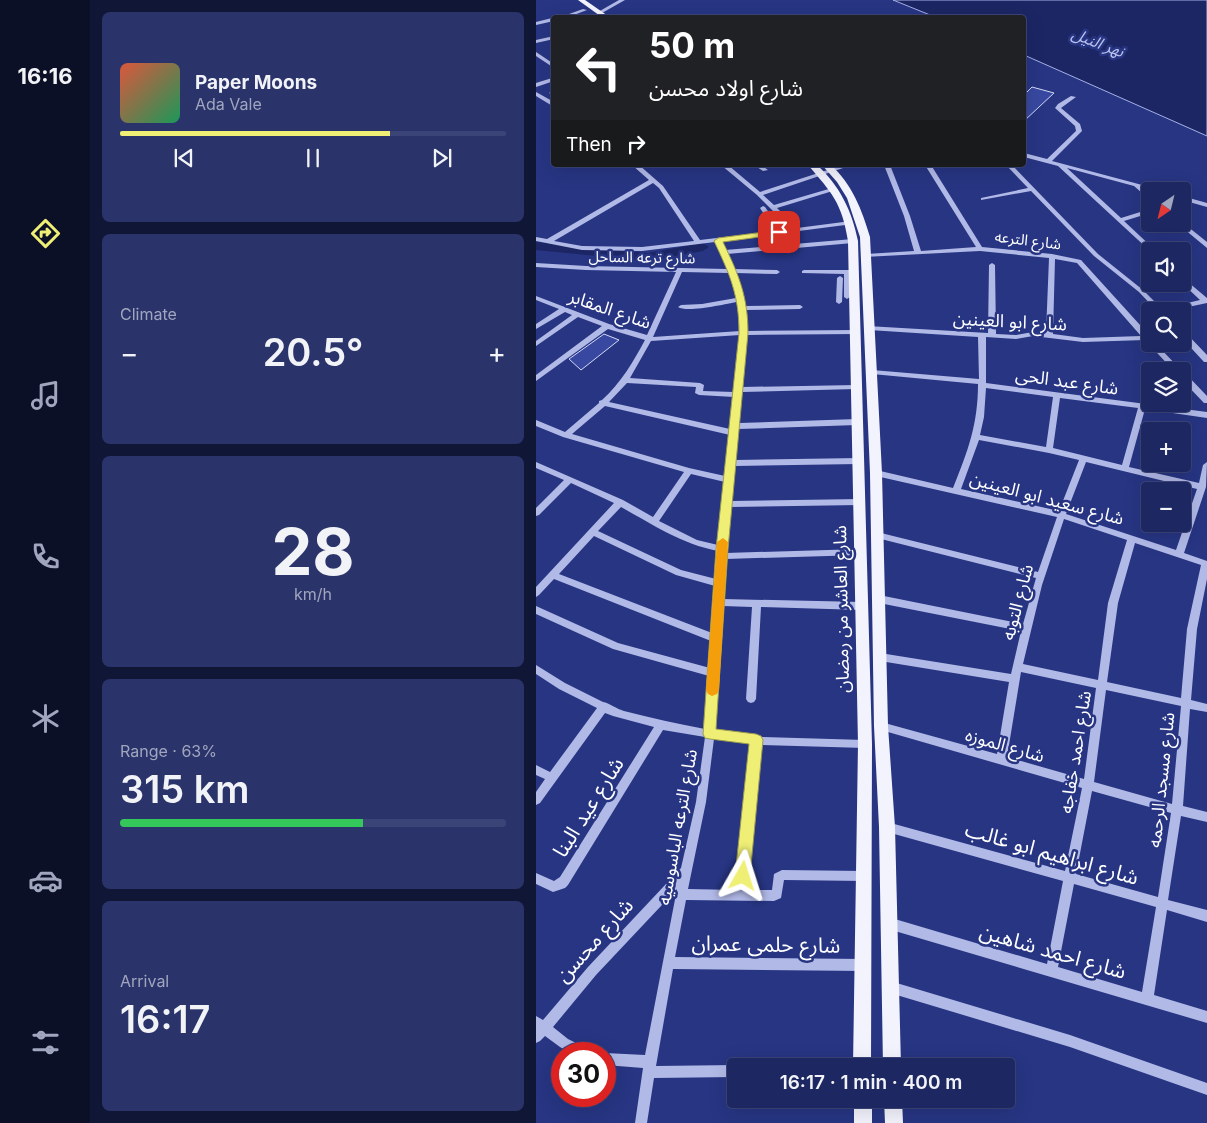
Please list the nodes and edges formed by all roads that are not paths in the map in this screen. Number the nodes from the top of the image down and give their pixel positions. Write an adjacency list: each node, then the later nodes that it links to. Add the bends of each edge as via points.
1 (623, 0): 5 (street)
2 (577, 1): 3 (main road); 5 (main road)
3 (585, 10): 4 (street); 5 (main road)
4 (569, 15)
5 (597, 15)
6 (551, 20): 7 (street)
7 (536, 24)
8 (536, 33): 10 (street)
9 (551, 38): 10 (street)
10 (544, 40): 11 (street)
11 (536, 42)
12 (536, 54): 13 (street)
13 (551, 65)
14 (551, 80): 15 (street)
15 (536, 85)
16 (536, 94): 19 (street)
17 (551, 95): 19 (street)
18 (1073, 97): 22 (street, via 1058,108 1078,125 1080,131)
19 (545, 99): 20 (street)
20 (551, 103)
21 (1026, 156): 22 (street)
22 (1048, 161): 23 (street)
23 (1060, 164): 33 (street); 45 (street)
24 (638, 167): 32 (street)
25 (726, 167): 38 (street)
26 (760, 167): 31 (street)
27 (888, 167): 59 (street)
28 (929, 167): 57 (street)
29 (1011, 167): 36 (street)
30 (823, 168): 35 (main road, شارع العاشر من رمضان); 38 (street); 60 (main road, شارع العاشر من رمضان, via 846,187 861,221)
31 (765, 170)
32 (654, 180): 53 (street); 55 (street)
33 (1134, 184): 34 (street); 37 (street)
34 (1141, 186)
35 (834, 188): 42 (street); 46 (main road, شارع العاشر من رمضان)
36 (1032, 189): 39 (street); 74 (street, via 1096,256)
37 (1141, 190)
38 (760, 194): 42 (street)
39 (983, 199)
40 (1191, 200): 41 (street)
41 (1207, 204)
42 (774, 207): 47 (street)
43 (763, 208): 48 (street)
44 (1141, 214): 45 (street)
45 (1120, 220): 54 (street)
46 (851, 223): 47 (street, شارع ترعه الساحل); 52 (main road, شارع العاشر من رمضان)
47 (796, 230): 48 (street, شارع ترعه الساحل)
48 (779, 232): 51 (street, شارع ترعه الساحل)
49 (1190, 232): 56 (street)
50 (536, 239): 53 (street, شارع ترعه الساحل)
51 (718, 241): 55 (street, شارع ترعه الساحل); 58 (street, شارع الترعه الباسوسيه)
52 (854, 241): 58 (street); 68 (main road, شارع العاشر من رمضان)
53 (547, 242): 55 (street, شارع ترعه الساحل, via 615,250)
54 (1143, 242)
55 (699, 243)
56 (1207, 246)
57 (980, 248): 59 (street, شارع الترعه); 61 (street, شارع الترعه)
58 (723, 252): 65 (street, شارع الترعه الباسوسيه)
59 (918, 252): 60 (street, شارع الترعه)
60 (866, 256): 83 (main road, شارع العاشر من رمضان)
61 (1052, 256): 84 (street, شارع الترعه, via 1081,262); 87 (street)
62 (536, 265): 64 (street, شارع ترعه الساحل)
63 (992, 265): 88 (street)
64 (680, 270): 65 (street, شارع ترعه الساحل); 89 (street)
65 (733, 272): 66 (street, شارع ترعه الساحل); 75 (street, شارع الترعه الباسوسيه)
66 (777, 272)
67 (804, 272): 68 (street)
68 (851, 272): 71 (main road, شارع العاشر من رمضان)
69 (840, 278): 71 (street, via 839,300)
70 (1191, 287): 73 (street)
71 (851, 297): 83 (main road, شارع العاشر من رمضان)
72 (536, 298): 79 (street, شارع المقابر)
73 (1206, 300): 76 (street)
74 (1152, 302)
75 (742, 303): 77 (street); 78 (street); 85 (street, شارع الترعه الباسوسيه)
76 (1191, 304)
77 (682, 307)
78 (800, 307)
79 (564, 309): 80 (street, شارع المقابر); 82 (street)
80 (578, 314): 81 (street, شارع المقابر); 92 (street)
81 (607, 326): 89 (street, شارع المقابر); 97 (street)
82 (536, 328)
83 (862, 330): 85 (street, شارع المقابر); 86 (street, شارع ابو العينين); 96 (main road, شارع العاشر من رمضان); 101 (main road, شارع العاشر من رمضان)
84 (1141, 331)
85 (744, 333): 89 (street, شارع المقابر); 102 (street, شارع الترعه الباسوسيه)
86 (982, 335): 88 (street, شارع ابو العينين); 99 (street)
87 (1049, 335): 88 (street, شارع ابو العينين); 90 (street, شارع ابو العينين, via 1083,340)
88 (992, 336)
89 (648, 339): 98 (street)
90 (1141, 340)
91 (1191, 343): 94 (street)
92 (536, 344)
93 (1160, 352): 95 (street, شارع الترعه)
94 (1207, 360)
95 (1170, 362)
96 (872, 372): 99 (street, شارع عبد الحى); 123 (main road, شارع العاشر من رمضان)
97 (536, 379)
98 (625, 380): 102 (street, via 700,385 699,393); 105 (street)
99 (982, 383): 103 (street, شارع عبد الحى); 114 (street)
100 (1191, 384): 104 (street)
101 (856, 387): 102 (street); 110 (main road, شارع العاشر من رمضان)
102 (738, 392): 112 (street, شارع الترعه الباسوسيه)
103 (1057, 394): 106 (street, شارع عبد الحى); 115 (street)
104 (1207, 401)
105 (602, 403): 112 (street); 113 (street)
106 (1141, 407)
107 (1141, 411): 121 (street)
108 (1183, 412): 109 (street, شارع عبد الحى)
109 (1207, 415)
110 (858, 422): 112 (street); 117 (main road, شارع العاشر من رمضان)
111 (536, 423): 113 (street)
112 (734, 430): 118 (street, شارع الترعه الباسوسيه)
113 (566, 435): 122 (street)
114 (976, 437): 115 (street); 127 (street)
115 (1050, 450): 116 (street)
116 (1084, 458): 121 (street); 132 (street, شارع التوبه)
117 (859, 461): 118 (street); 129 (main road, شارع العاشر من رمضان)
118 (731, 463): 125 (street, شارع الترعه الباسوسيه)
119 (536, 465): 124 (street)
120 (1207, 465): 126 (street)
121 (1125, 467): 126 (street)
122 (689, 471): 125 (street); 133 (street)
123 (876, 473): 127 (street, شارع سعيد ابو العينين); 135 (main road, شارع العاشر من رمضان)
124 (569, 480): 128 (street); 131 (street)
125 (729, 480): 130 (street, شارع الترعه الباسوسيه)
126 (1202, 487): 139 (street)
127 (956, 491): 132 (street, شارع سعيد ابو العينين)
128 (620, 502): 133 (street); 134 (street)
129 (860, 502): 130 (street); 137 (main road, شارع العاشر من رمضان)
130 (726, 504): 138 (street, شارع الترعه الباسوسيه)
131 (536, 513)
132 (1061, 515): 136 (street, شارع سعيد ابو العينين); 142 (street, شارع التوبه)
133 (654, 522): 138 (street, via 684,540)
134 (593, 532): 141 (street); 143 (street, via 679,572)
135 (876, 535): 142 (street); 145 (main road, شارع العاشر من رمضان)
136 (1132, 538): 139 (street, شارع سعيد ابو العينين); 157 (street, شارع احمد خفاجه, via 1114,603)
137 (861, 552): 138 (street); 148 (main road, شارع العاشر من رمضان)
138 (722, 553): 143 (street, شارع الترعه الباسوسيه)
139 (1179, 554): 140 (street, شارع سعيد ابو العينين)
140 (1206, 564): 159 (street, شارع مسجد الرحمه, via 1193,621)
141 (553, 574): 144 (street); 151 (street)
142 (1041, 576): 150 (street, شارع التوبه)
143 (720, 584): 146 (street, شارع الترعه الباسوسيه)
144 (536, 593)
145 (879, 599): 150 (street); 152 (main road, شارع العاشر من رمضان)
146 (719, 602): 147 (street); 151 (street, شارع الترعه الباسوسيه)
147 (757, 603): 148 (street); 158 (street)
148 (862, 606): 166 (main road, شارع العاشر من رمضان)
149 (536, 610): 155 (street, via 616,646)
150 (1026, 628): 153 (street, شارع التوبه)
151 (716, 639): 155 (street, شارع الترعه الباسوسيه)
152 (880, 657): 156 (street); 163 (main road, شارع العاشر من رمضان)
153 (1017, 667): 156 (street, شارع التوبه); 157 (street)
154 (536, 669): 160 (street, via 562,686)
155 (714, 673): 164 (street, شارع الترعه الباسوسيه)
156 (1015, 679): 167 (street, شارع التوبه)
157 (1102, 686): 159 (street); 170 (street, شارع احمد خفاجه)
158 (751, 699)
159 (1186, 703): 161 (street); 172 (street, شارع مسجد الرحمه)
160 (604, 706): 162 (street, via 626,716); 169 (street)
161 (1207, 708)
162 (661, 725): 164 (street); 177 (street, شارع عيد البنا, via 564,881 553,887)
163 (881, 726): 167 (street, شارع الموزه); 174 (main road, شارع العاشر من رمضان)
164 (710, 734): 165 (street); 175 (street, شارع الترعه الباسوسيه, via 701,802)
165 (756, 740): 166 (street); 180 (street)
166 (865, 744): 176 (main road, شارع العاشر من رمضان)
167 (1001, 761): 170 (street, شارع الموزه)
168 (536, 770): 169 (street)
169 (553, 778): 171 (street)
170 (1088, 785): 172 (street, شارع الموزه); 178 (street, شارع احمد خفاجه)
171 (536, 800)
172 (1177, 810): 173 (street, شارع الموزه); 181 (street, شارع مسجد الرحمه)
173 (1207, 817)
174 (888, 827): 178 (street, شارع ابراهيم ابو غالب); 183 (main road, شارع العاشر من رمضان)
175 (686, 871): 179 (street, شارع الترعه الباسوسيه); 190 (street, شارع محسن)
176 (864, 876): 180 (street, via 782,875 778,878 774,896); 185 (main road, شارع العاشر من رمضان)
177 (536, 878)
178 (1069, 878): 181 (street, شارع ابراهيم ابو غالب); 186 (street, شارع احمد خفاجه)
179 (681, 894): 180 (street); 184 (street, شارع الترعه الباسوسيه)
180 (741, 895)
181 (1162, 904): 182 (street, شارع ابراهيم ابو غالب); 188 (street, شارع مسجد الرحمه)
182 (1207, 916)
183 (888, 923): 186 (street, شارع احمد شاهين); 187 (main road, شارع العاشر من رمضان)
184 (668, 962): 185 (street, شارع حلمى عمران); 195 (street, شارع الترعه الباسوسيه)
185 (864, 965): 192 (main road, شارع العاشر من رمضان)
186 (1051, 971): 188 (street, شارع احمد شاهين)
187 (890, 987): 193 (main road, شارع العاشر من رمضان); 197 (street, via 1070,1041)
188 (1147, 999): 189 (street, شارع احمد شاهين)
189 (1207, 1017)
190 (538, 1029): 191 (street)
191 (562, 1042)
192 (862, 1058)
193 (892, 1058)
194 (616, 1061): 195 (street)
195 (650, 1067): 196 (street); 200 (street, شارع الترعه الباسوسيه)
196 (727, 1071)
197 (1207, 1089)
198 (863, 1108): 201 (main road)
199 (893, 1108): 202 (main road)
200 (641, 1123)
201 (863, 1123)
202 (894, 1123)

